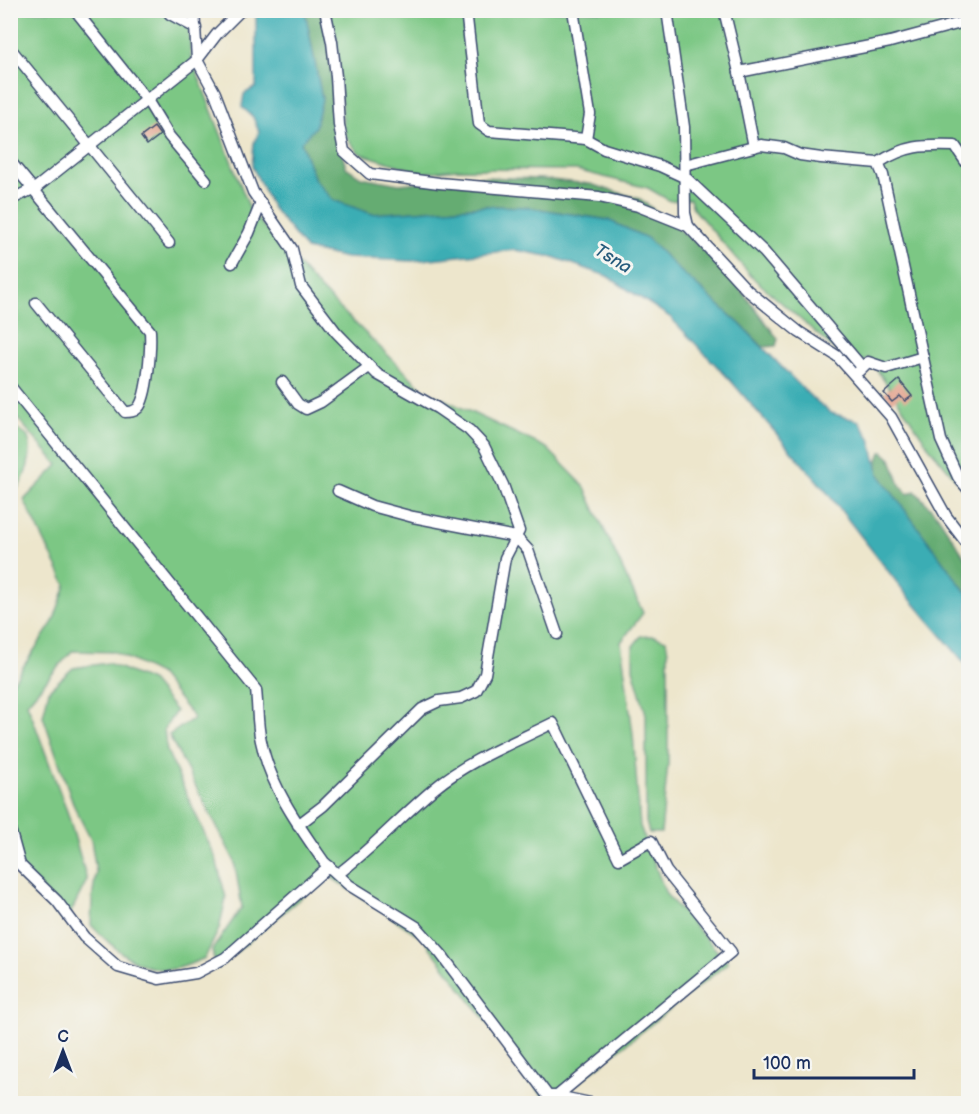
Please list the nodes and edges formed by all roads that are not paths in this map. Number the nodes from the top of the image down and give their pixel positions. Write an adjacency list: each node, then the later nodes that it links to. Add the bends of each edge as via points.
1 (75, 10): 15 (lane)
2 (167, 10): 11 (lane)
3 (194, 10): 11 (lane)
4 (241, 10): 13 (lane)
5 (325, 10): 28 (lane, via 344,151 370,174 599,197 638,206)
6 (466, 10): 16 (lane, via 478,124 489,131)
7 (573, 10): 16 (lane, via 590,114)
8 (667, 10): 21 (lane, via 684,127)
9 (724, 10): 14 (lane)
10 (969, 21): 14 (lane, via 890,42)
11 (196, 28): 13 (lane)
12 (10, 48): 17 (lane)
13 (197, 60): 15 (lane); 27 (lane)
14 (739, 72): 18 (lane)
15 (147, 100): 17 (lane); 24 (lane, via 169,136)
16 (586, 139): 23 (lane)
17 (90, 146): 25 (lane); 29 (lane)
18 (754, 147): 20 (lane); 21 (lane)
19 (10, 162): 25 (lane)
20 (878, 163): 22 (lane, via 895,152 924,146 955,146); 32 (lane)
21 (685, 165): 23 (lane)
22 (969, 165)
23 (686, 178): 28 (lane); 34 (lane, via 764,252)
24 (206, 180)
25 (33, 189): 26 (lane); 31 (lane, via 150,331 140,407 124,412)
26 (10, 200)
27 (261, 203): 30 (lane); 33 (lane, via 292,249 301,286)
28 (688, 226): 34 (lane, via 747,290 799,332)
29 (169, 243)
30 (232, 263)
31 (36, 303)
32 (923, 357): 34 (lane, via 885,368 868,362); 37 (lane, via 941,440 958,477)
33 (369, 367): 35 (lane, via 306,409); 39 (lane, via 437,408 469,430 484,446 503,485 519,531)
34 (858, 371): 40 (lane, via 891,417 946,516)
35 (282, 382)
36 (10, 386): 42 (lane, via 256,690 261,742 274,781)
37 (969, 489)
38 (338, 491): 39 (lane, via 372,506 413,517)
39 (516, 537): 41 (lane, via 528,550); 42 (lane, via 505,558 485,674 476,691 422,710 323,806)
40 (969, 545)
41 (557, 634)
42 (298, 825): 44 (lane)
43 (10, 829): 44 (lane, via 20,865 57,901 84,937 118,967 159,979 196,973 225,958)
44 (333, 870): 45 (lane, via 349,885 417,927 548,1096); 45 (lane, via 359,858 450,777 553,723 619,859 651,841 666,871 731,952)
45 (557, 1096): 46 (lane)
46 (595, 1104)

